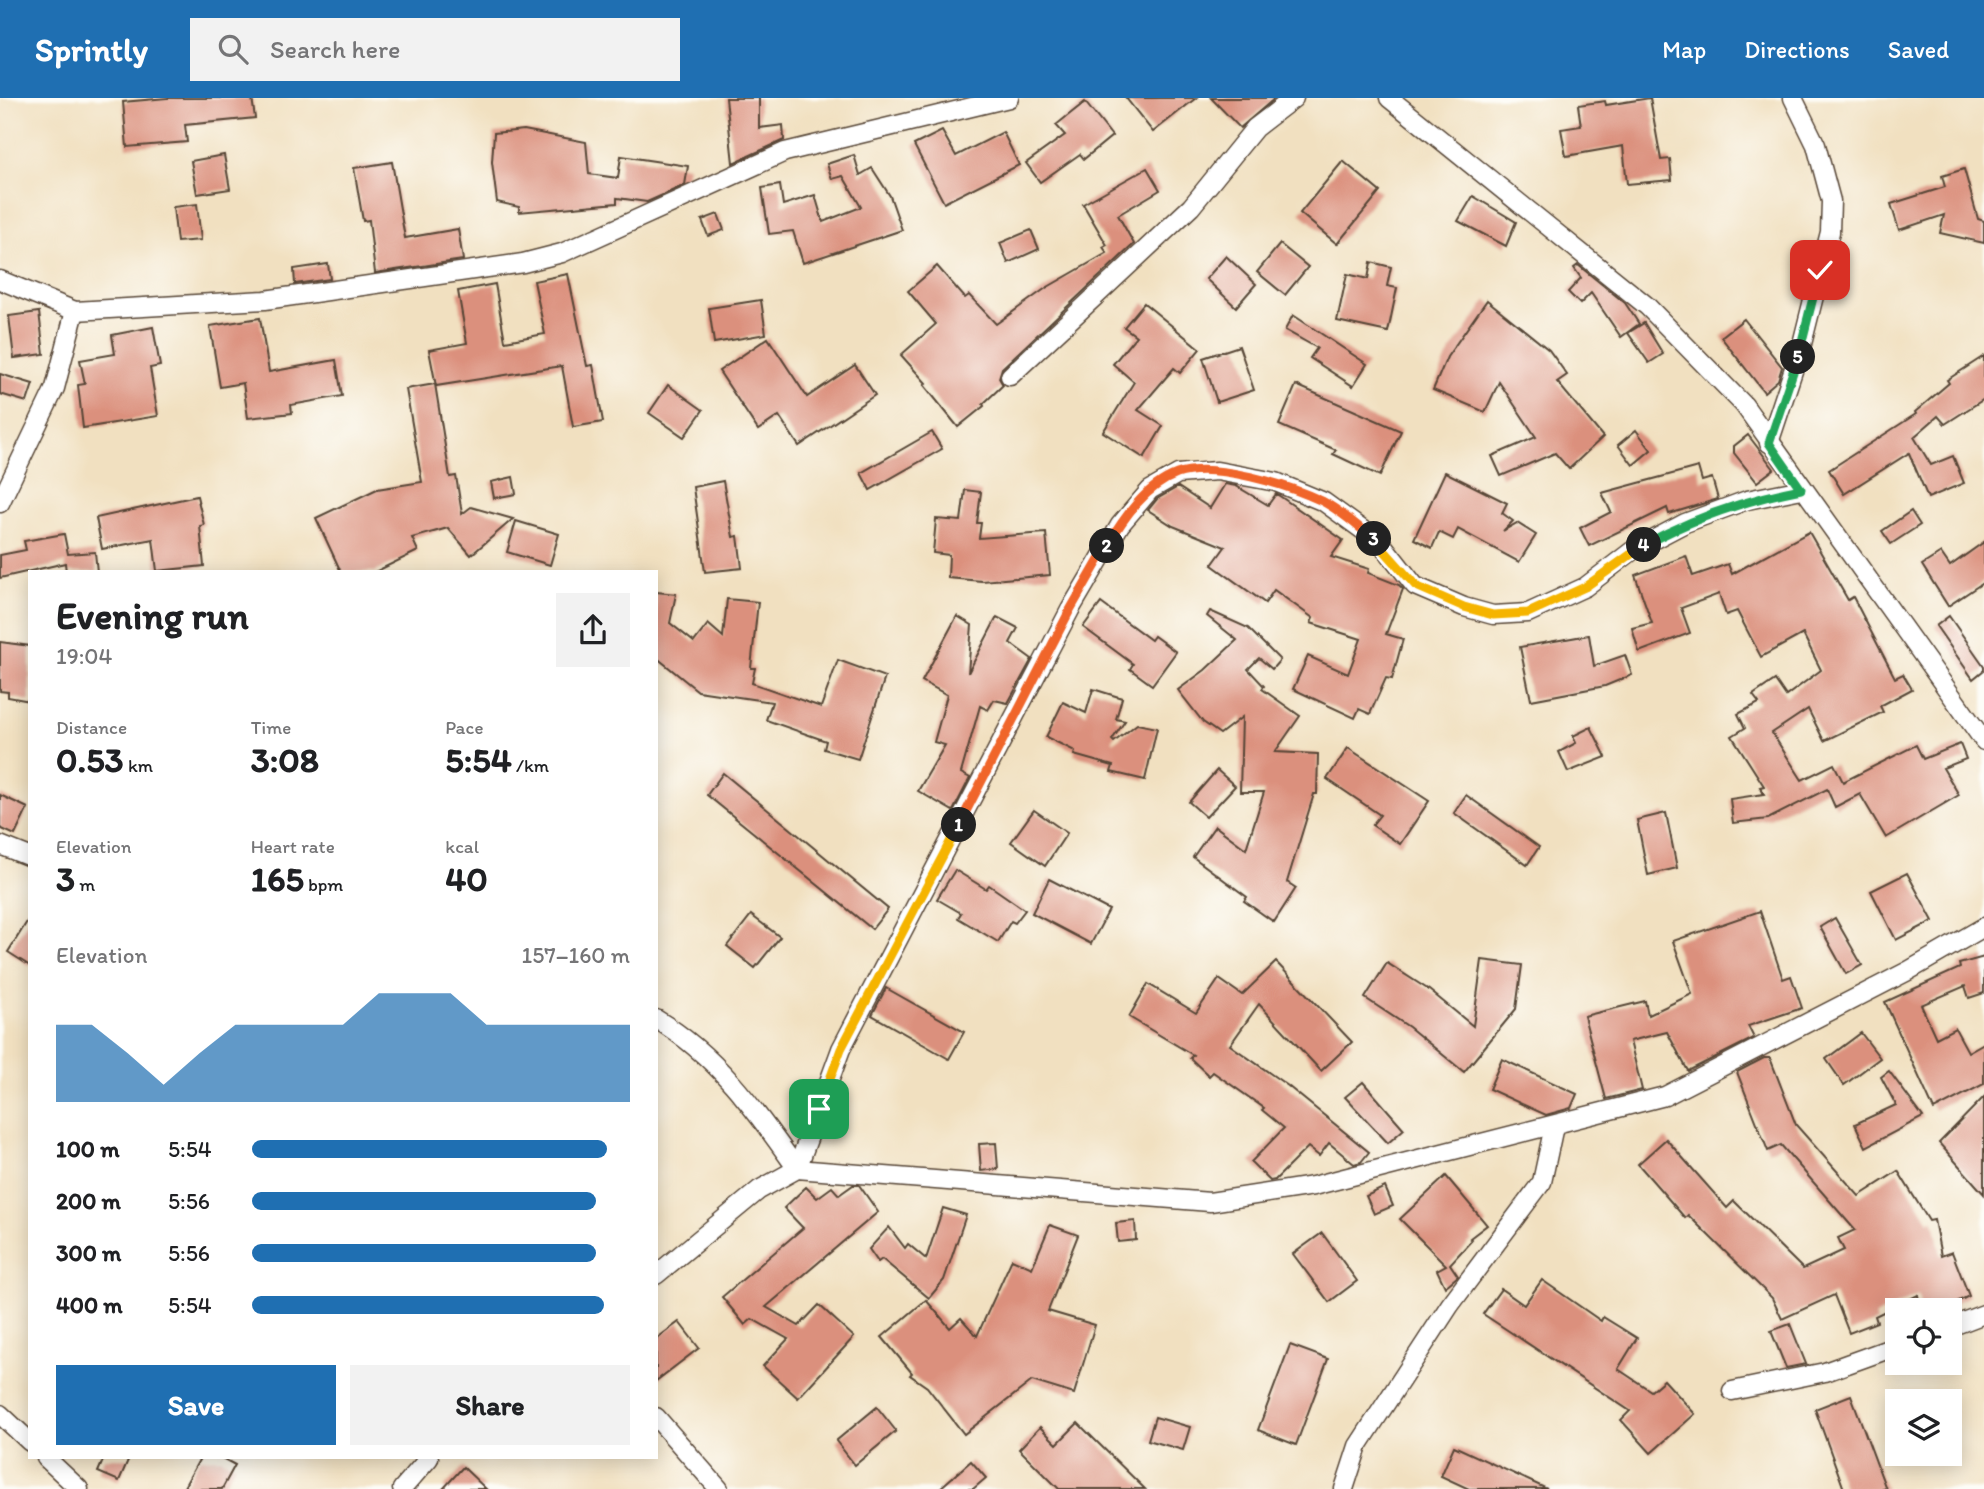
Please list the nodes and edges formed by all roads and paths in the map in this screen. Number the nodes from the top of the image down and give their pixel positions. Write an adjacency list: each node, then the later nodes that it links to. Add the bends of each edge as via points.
1 (1009, 98): 6 (street, via 785,152 562,253 523,263 265,300)
2 (1294, 98): 7 (street, via 1255,128 1191,207)
3 (1389, 98): 8 (street, via 1647,306 1744,405)
4 (1793, 98): 8 (street, via 1816,145 1831,201 1830,232 1802,344)
5 (0, 280): 6 (street)
6 (75, 311): 10 (street, via 55,388)
7 (1010, 376)
8 (1769, 443): 9 (street)
9 (1801, 489): 11 (street); 17 (street, via 1747,500 1685,523 1632,551 1585,587 1528,613 1493,615 1416,586 1382,544 1324,502 1276,482 1217,471 1178,474 1150,490 1120,525 1070,610 841,1049)
10 (0, 503)
11 (1984, 741)
12 (0, 845): 13 (street)
13 (28, 856)
14 (1984, 927): 16 (street, via 1665,1096)
15 (658, 1020): 17 (street, via 718,1065)
16 (1554, 1126): 17 (street, via 1312,1186 1210,1202); 31 (street, via 1542,1182 1450,1305 1358,1446)
17 (797, 1169): 18 (street, via 759,1190)
18 (658, 1273)
19 (1984, 1314): 20 (street)
20 (1962, 1322)
21 (1885, 1350): 22 (street, via 1825,1372)
22 (1732, 1391)
23 (0, 1414): 25 (street)
24 (658, 1419): 30 (street)
25 (28, 1440)
26 (47, 1459): 29 (street)
27 (428, 1459): 28 (street)
28 (408, 1487)
29 (79, 1489)
30 (719, 1489)
31 (1344, 1489)

